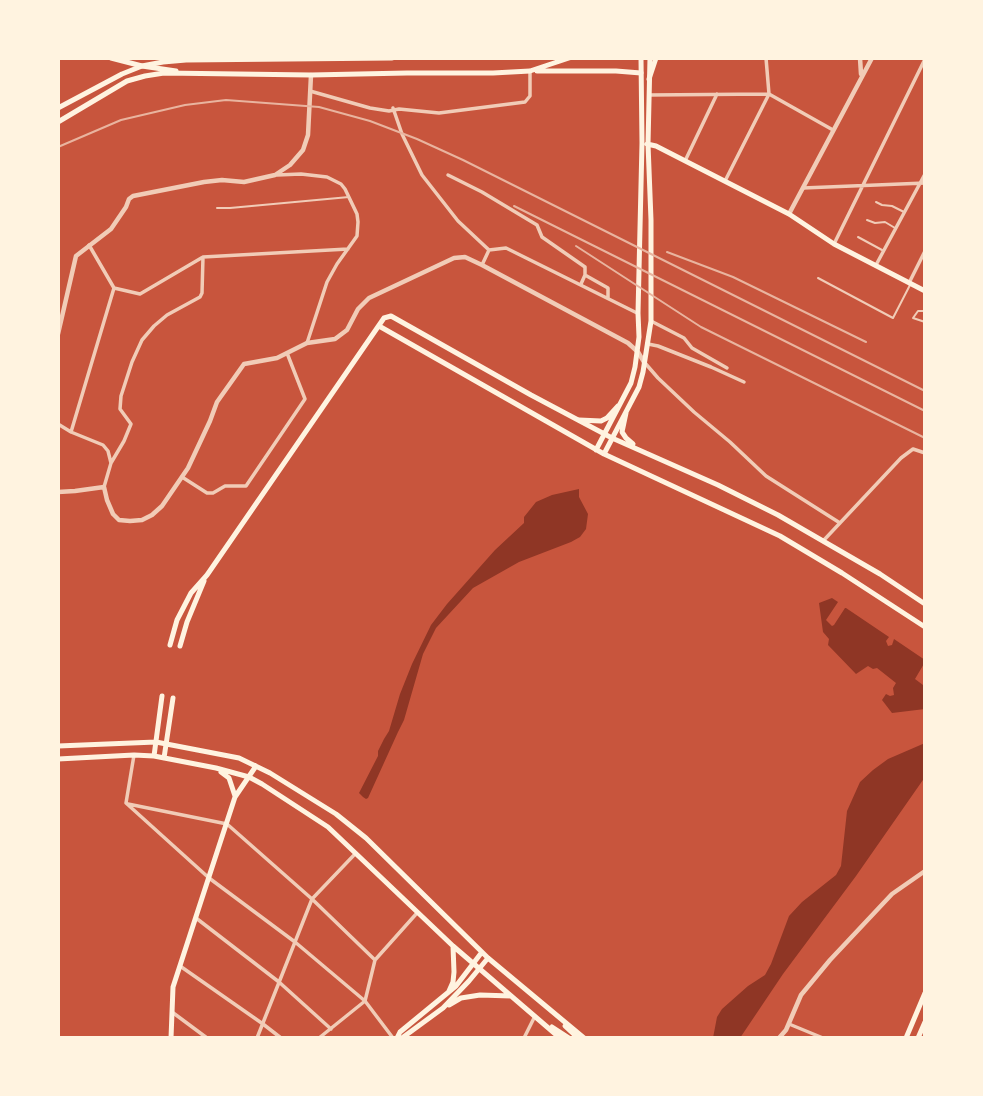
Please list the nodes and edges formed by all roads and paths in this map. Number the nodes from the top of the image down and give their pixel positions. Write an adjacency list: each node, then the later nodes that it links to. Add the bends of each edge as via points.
1 (111, 58): 11 (main road)
2 (392, 58): 11 (main road, via 186,60)
3 (569, 58): 12 (main road)
4 (640, 58): 14 (main road)
5 (650, 58): 17 (main road)
6 (656, 58): 17 (main road)
7 (766, 58): 20 (street)
8 (860, 58): 16 (street)
9 (872, 58): 16 (street)
10 (925, 59): 34 (street)
11 (142, 66): 13 (main road); 22 (main road)
12 (530, 71): 14 (main road); 15 (main road); 18 (street, via 530,96 525,102 439,113 370,108)
13 (186, 73): 15 (main road); 24 (main road, via 127,81)
14 (641, 73): 26 (main road)
15 (311, 75): 18 (street)
16 (861, 78): 25 (street)
17 (649, 79): 21 (main road)
18 (310, 91): 29 (street, via 303,150)
19 (717, 94): 20 (street); 21 (street); 27 (street)
20 (769, 94): 25 (street); 31 (street)
21 (649, 95): 26 (main road)
22 (58, 108)
23 (393, 108): 47 (street, via 422,174 458,221)
24 (58, 122)
25 (833, 130): 35 (street)
26 (645, 144): 27 (main road); 61 (main road); 62 (main road)
27 (685, 161): 31 (main road)
28 (925, 174): 32 (street)
29 (275, 175): 36 (street, via 327,177 341,184); 45 (street, via 244,182 205,181 134,196 111,229)
30 (447, 175): 53 (street, via 537,225 542,237 585,267)
31 (725, 181): 40 (main road)
32 (919, 183): 33 (street); 34 (street); 39 (street)
33 (925, 183)
34 (863, 185): 35 (street); 44 (street)
35 (803, 188): 40 (street)
36 (350, 197): 38 (lane); 46 (street, via 358,229)
37 (876, 202): 39 (lane)
38 (217, 208)
39 (904, 212): 42 (street)
40 (789, 214): 44 (main road)
41 (867, 220): 42 (lane)
42 (895, 228): 48 (street)
43 (858, 237): 48 (lane)
44 (834, 244): 52 (main road)
45 (89, 245): 57 (street); 65 (street, via 76,256)
46 (348, 249): 50 (street); 66 (street, via 327,282)
47 (489, 250): 51 (street); 56 (street, via 506,248)
48 (883, 251): 52 (street)
49 (924, 254): 55 (street)
50 (203, 257): 57 (street, via 140,294); 84 (street, via 200,297 154,326 132,362 120,409 131,424)
51 (482, 265): 66 (street, via 465,257 454,258 369,298 335,339); 68 (street)
52 (876, 265): 55 (main road)
53 (585, 275): 56 (street); 59 (street, via 608,288)
54 (818, 278): 55 (lane, via 893,318)
55 (910, 283): 58 (main road)
56 (580, 284): 59 (street)
57 (114, 288): 77 (street)
58 (925, 291)
59 (608, 298): 61 (street)
60 (925, 311): 63 (lane, via 913,317)
61 (638, 313): 68 (main road)
62 (651, 321): 67 (main road); 71 (street)
63 (925, 322)
64 (379, 326): 75 (main road, via 391,316); 80 (main road); 90 (main road)
65 (58, 334)
66 (307, 343): 69 (street)
67 (648, 344): 70 (main road); 72 (street)
68 (638, 352): 70 (street); 73 (main road, via 631,383)
69 (287, 354): 85 (street, via 244,364 217,402); 85 (street, via 305,399 246,486 225,486 207,494)
70 (645, 362): 74 (main road); 88 (street, via 766,476)
71 (727, 368)
72 (744, 382)
73 (620, 404): 75 (main road, via 601,422); 78 (main road)
74 (626, 411): 79 (main road); 81 (main road, via 622,432)
75 (578, 420): 78 (main road)
76 (58, 424): 77 (street)
77 (71, 432): 84 (street, via 103,444)
78 (604, 434): 79 (main road); 80 (main road)
79 (612, 438): 81 (main road); 83 (main road)
80 (596, 450): 83 (main road)
81 (640, 451): 89 (main road)
82 (925, 453): 88 (street, via 913,449 901,458)
83 (604, 454): 92 (main road, via 780,536)
84 (111, 463): 86 (street)
85 (182, 477): 86 (street, via 162,506 142,520 119,520)
86 (104, 487): 87 (street)
87 (58, 492)
88 (840, 523): 89 (street)
89 (824, 540): 91 (main road)
90 (207, 575): 93 (main road, via 191,593); 94 (main road)
91 (925, 604)
92 (925, 627)
93 (170, 645)
94 (180, 646)
95 (162, 696): 97 (main road)
96 (173, 698): 98 (main road)
97 (156, 742): 98 (main road); 99 (main road); 101 (main road)
98 (166, 744): 102 (main road); 104 (main road, via 239,758)
99 (58, 746)
100 (134, 755): 101 (main road); 103 (main road); 108 (street)
101 (154, 756): 102 (main road)
102 (164, 758): 105 (main road)
103 (58, 760)
104 (256, 766): 106 (main road); 118 (main road, via 352,827)
105 (216, 768): 106 (main road); 107 (main road, via 229,778)
106 (249, 777): 107 (main road); 110 (main road, via 328,827)
107 (235, 797): 109 (main road)
108 (126, 803): 109 (street); 112 (street)
109 (227, 824): 112 (main road); 113 (street)
110 (356, 852): 113 (street); 114 (main road)
111 (925, 871): 135 (street, via 892,894 830,960 802,995)
112 (209, 878): 115 (main road); 116 (street)
113 (312, 899): 116 (street); 120 (street)
114 (418, 911): 117 (main road); 120 (street)
115 (196, 918): 122 (main road); 124 (street)
116 (295, 942): 124 (street); 129 (street)
117 (453, 946): 121 (main road); 125 (main road, via 453,982)
118 (482, 952): 119 (main road); 121 (main road)
119 (488, 958): 123 (main road); 128 (main road)
120 (375, 960): 129 (street)
121 (473, 963): 123 (main road); 125 (main road)
122 (180, 966): 131 (main road); 134 (street)
123 (480, 969): 127 (main road); 130 (main road)
124 (279, 982): 134 (street); 136 (street)
125 (448, 993): 142 (main road)
126 (925, 993): 151 (main road)
127 (511, 996): 130 (main road, via 461,998); 132 (main road)
128 (537, 1000): 147 (main road); 148 (main road)
129 (365, 1002): 136 (street); 142 (street)
130 (443, 1008): 143 (main road)
131 (172, 1012): 137 (main road); 138 (street)
132 (535, 1016): 144 (street); 145 (main road); 146 (main road)
133 (925, 1022): 152 (main road)
134 (263, 1024): 139 (street); 140 (street)
135 (789, 1024): 149 (street); 150 (street)
136 (331, 1029): 141 (street)
137 (171, 1038)
138 (207, 1038)
139 (257, 1038)
140 (281, 1038)
141 (319, 1038)
142 (395, 1038)
143 (402, 1038)
144 (524, 1038)
145 (560, 1038)
146 (569, 1038)
147 (578, 1038)
148 (584, 1038)
149 (779, 1038)
150 (823, 1038)
151 (906, 1038)
152 (918, 1038)

